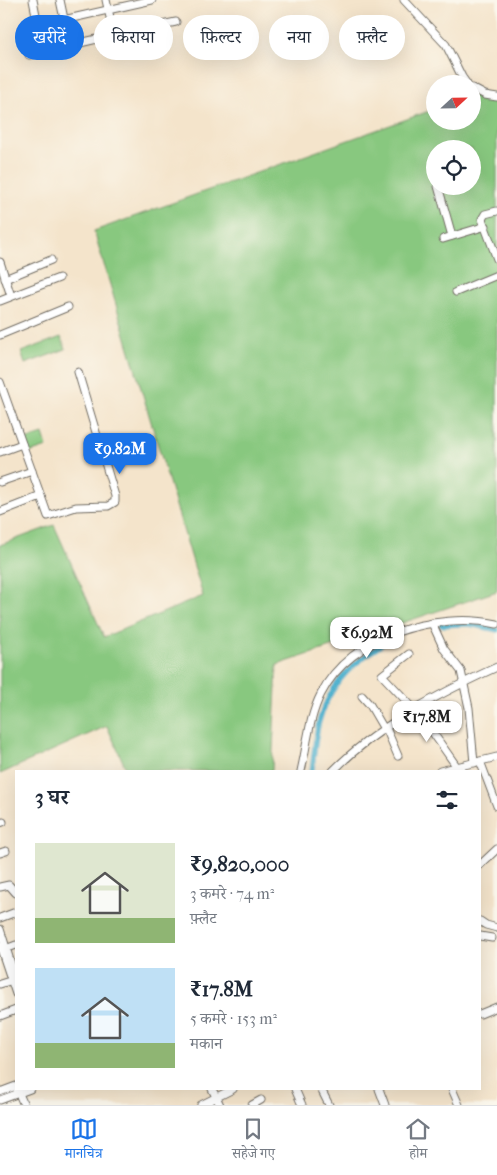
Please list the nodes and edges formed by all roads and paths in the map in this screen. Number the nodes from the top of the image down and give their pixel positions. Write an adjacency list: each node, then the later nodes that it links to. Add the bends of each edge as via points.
1 (32, 0): 7 (street)
2 (60, 0): 8 (street)
3 (106, 0): 6 (street)
4 (152, 0): 6 (street)
5 (404, 0): 13 (street, via 446,45)
6 (108, 10): 9 (street); 10 (street)
7 (36, 15)
8 (63, 15)
9 (84, 15)
10 (109, 15)
11 (176, 22): 12 (street)
12 (173, 23)
13 (461, 75)
14 (481, 92): 15 (street)
15 (497, 97)
16 (441, 195): 19 (street)
17 (497, 211): 18 (street, via 483,216)
18 (486, 226): 19 (street); 21 (street)
19 (452, 236): 20 (street)
20 (443, 239)
21 (497, 259)
22 (51, 260): 26 (street)
23 (0, 262): 26 (street)
24 (497, 275): 27 (street)
25 (59, 278): 28 (street)
26 (6, 279): 28 (street)
27 (456, 292)
28 (11, 296): 29 (street)
29 (0, 301)
30 (68, 307): 31 (street)
31 (0, 335)
32 (78, 372): 38 (street, via 115,502 108,506 76,507 48,516)
33 (0, 382): 34 (street)
34 (22, 444): 35 (street); 36 (street)
35 (0, 452)
36 (32, 471): 37 (street); 38 (street)
37 (0, 482)
38 (41, 496): 39 (street)
39 (0, 512)
40 (497, 624): 41 (street, via 457,620)
41 (433, 625): 44 (street); 52 (street, via 389,635 361,650 330,679 315,708)
42 (410, 654): 46 (street, via 382,675)
43 (497, 667): 44 (street)
44 (464, 683): 46 (street); 50 (street)
45 (362, 696): 47 (street)
46 (417, 708): 47 (street); 51 (street)
47 (385, 728): 48 (street); 53 (street)
48 (398, 756)
49 (497, 757): 50 (street)
50 (477, 762): 51 (street); 55 (street)
51 (457, 767): 54 (street)
52 (301, 770)
53 (334, 770)
54 (444, 770)
55 (481, 770)
56 (481, 771): 57 (street)
57 (497, 806)
58 (497, 849): 59 (street)
59 (481, 865)
60 (0, 887): 61 (street, via 9,885)
61 (15, 892)
62 (15, 912): 63 (street)
63 (0, 918)
64 (481, 922): 65 (street)
65 (497, 928)
66 (0, 929): 70 (street)
67 (481, 936): 68 (street)
68 (492, 938)
69 (15, 945): 70 (street)
70 (2, 949): 71 (street)
71 (15, 979): 72 (street)
72 (0, 984)
73 (497, 1008): 75 (street)
74 (15, 1010): 76 (street)
75 (481, 1014)
76 (0, 1016)
77 (15, 1089): 86 (street)
78 (15, 1090): 88 (street)
79 (17, 1090): 90 (street)
80 (212, 1090): 87 (street)
81 (231, 1090): 87 (street)
82 (295, 1090): 94 (street)
83 (322, 1090): 95 (street)
84 (379, 1090): 96 (street)
85 (452, 1090): 97 (street)
86 (0, 1092)
87 (216, 1098): 91 (street); 92 (street)
88 (0, 1100)
89 (261, 1100): 93 (street)
90 (24, 1105)
91 (202, 1105)
92 (220, 1105)
93 (252, 1105)
94 (302, 1105)
95 (329, 1105)
96 (385, 1105)
97 (459, 1105)

